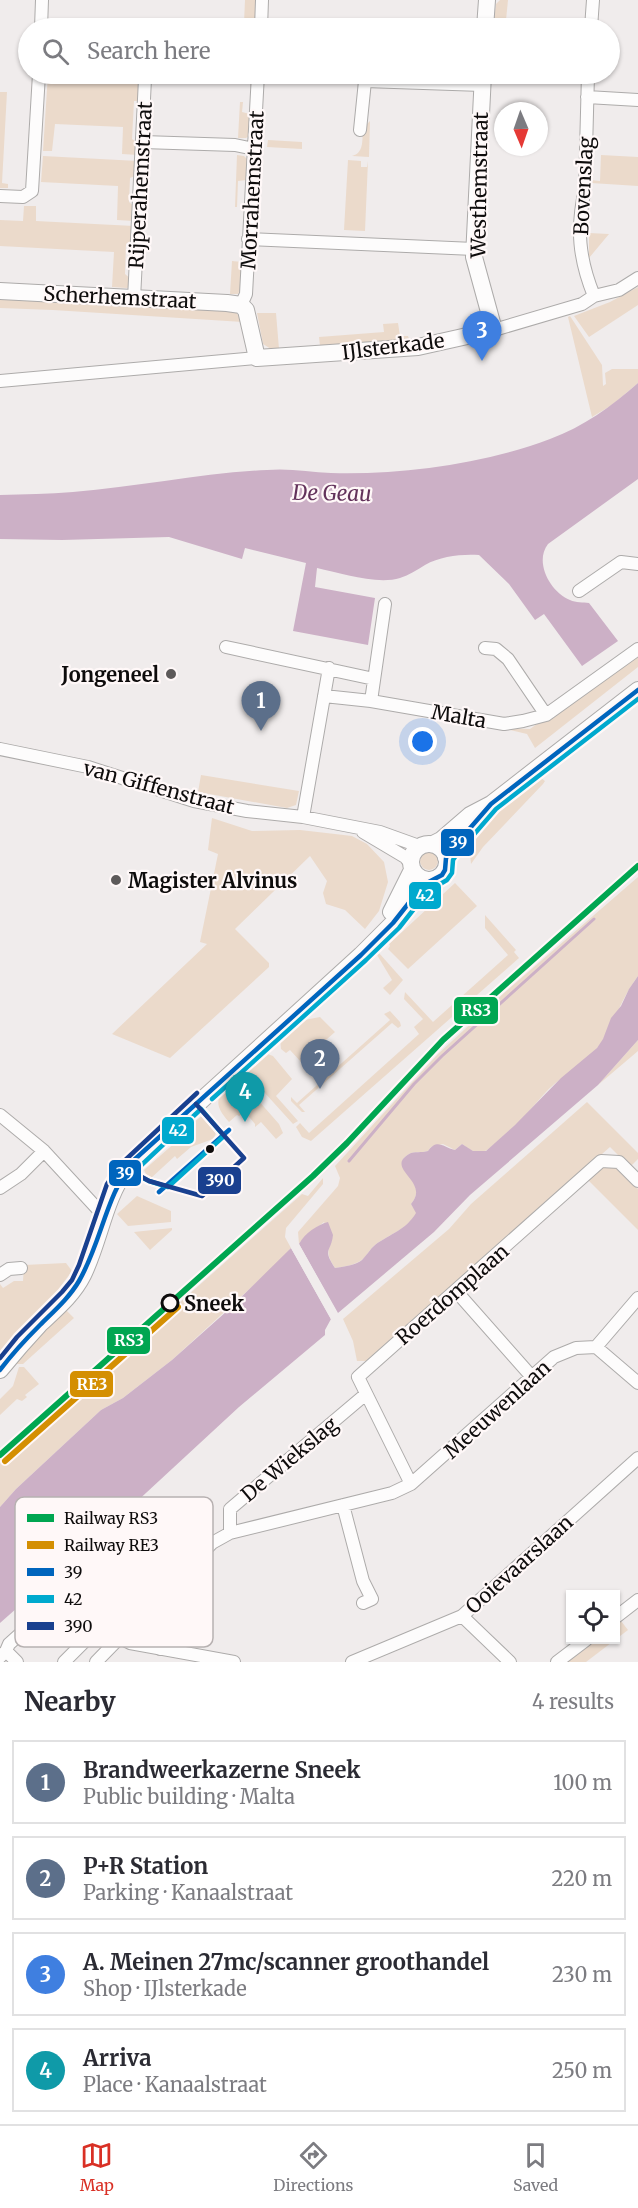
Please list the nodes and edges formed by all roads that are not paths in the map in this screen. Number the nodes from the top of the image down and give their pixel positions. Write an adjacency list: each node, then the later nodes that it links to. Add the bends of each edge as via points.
1 (42, 0): 5 (street)
2 (262, 0): 6 (street)
3 (487, 0): 7 (main road)
4 (594, 0): 8 (street)
5 (41, 18)
6 (261, 18)
7 (486, 18)
8 (592, 18)
9 (38, 84): 20 (street, via 32,191 23,197)
10 (145, 84): 18 (street, Rijperahemstraat)
11 (257, 84): 19 (street, Morrahemstraat)
12 (365, 84): 17 (street)
13 (483, 84): 22 (main road, Westhemstraat)
14 (588, 84): 15 (street, Bovenslag)
15 (587, 97): 16 (street); 25 (street, Bovenslag, via 580,252)
16 (638, 100)
17 (360, 130)
18 (143, 142): 19 (street); 26 (street, Rijperahemstraat)
19 (254, 149): 21 (street, Morrahemstraat)
20 (0, 196)
21 (248, 239): 22 (street); 27 (street, Morrahemstraat, via 246,294)
22 (474, 249): 28 (main road, Westhemstraat)
23 (638, 279): 25 (street, IJlsterkade, via 619,290)
24 (0, 291): 26 (main road, Scherhemstraat)
25 (594, 296): 28 (street, IJlsterkade, via 582,304)
26 (134, 299): 27 (main road, Scherhemstraat)
27 (241, 305): 29 (main road, via 246,310)
28 (494, 330): 29 (main road, IJlsterkade, via 418,347)
29 (257, 358): 30 (street, IJlsterkade)
30 (0, 381)
31 (638, 564): 32 (street, via 621,562)
32 (579, 591)
33 (385, 604): 38 (street)
34 (226, 647): 37 (street)
35 (485, 648): 42 (street, via 496,649 508,659)
36 (638, 649): 42 (street, Malta)
37 (328, 668): 38 (street); 40 (street)
38 (374, 679): 41 (street)
39 (638, 690): 44 (main road)
40 (324, 696): 41 (street, Malta); 45 (street)
41 (371, 701): 42 (street, Malta, via 504,724)
42 (546, 715)
43 (0, 749): 45 (street, van Giffenstraat, via 88,767 194,801 247,812)
44 (491, 804): 47 (main road, via 470,815 441,840); 48 (main road)
45 (303, 817): 46 (street, van Giffenstraat)
46 (354, 827): 47 (street, van Giffenstraat); 49 (street, van Giffenstraat, via 405,857)
47 (426, 845): 48 (main road, via 439,846); 49 (main road, via 411,856)
48 (446, 858): 50 (main road, via 442,875)
49 (411, 866): 50 (main road, via 421,879); 51 (main road)
50 (429, 880): 51 (main road)
51 (385, 930): 56 (main road, via 308,1005 134,1160 114,1187)
52 (0, 1115): 53 (street)
53 (44, 1151): 55 (street); 56 (street)
54 (638, 1181): 59 (street, Roerdomplaan, via 619,1162 601,1161)
55 (0, 1188)
56 (104, 1216): 62 (main road, via 78,1284)
57 (21, 1268): 58 (street)
58 (0, 1275)
59 (456, 1292): 63 (street); 65 (street, Roerdomplaan, via 358,1377)
60 (638, 1298): 61 (street)
61 (596, 1347): 63 (street, Meeuwenlaan, via 576,1348 554,1358); 64 (street)
62 (0, 1370)
63 (532, 1377): 67 (street, Meeuwenlaan)
64 (638, 1383)
65 (366, 1394): 67 (street, Roerdomplaan); 69 (street, De Wiekslag, via 230,1509)
66 (638, 1458): 74 (street, Ooievaarslaan)
67 (411, 1484): 68 (street, Meeuwenlaan)
68 (343, 1505): 69 (street, Meeuwenlaan); 72 (street, via 363,1581 372,1599)
69 (230, 1533): 70 (street, Meeuwenlaan)
70 (213, 1542)
71 (638, 1600): 73 (street)
72 (363, 1603)
73 (620, 1613)
74 (462, 1616): 86 (street, Ooievaarslaan); 87 (street)
75 (15, 1639): 81 (street)
76 (581, 1644): 88 (street)
77 (78, 1647): 83 (street)
78 (111, 1647): 84 (street, Meeuwenlaan)
79 (150, 1647): 80 (street)
80 (160, 1649): 85 (street)
81 (3, 1654): 82 (street)
82 (17, 1662)
83 (64, 1662)
84 (96, 1662)
85 (234, 1662)
86 (352, 1662)
87 (510, 1662)
88 (557, 1662)

